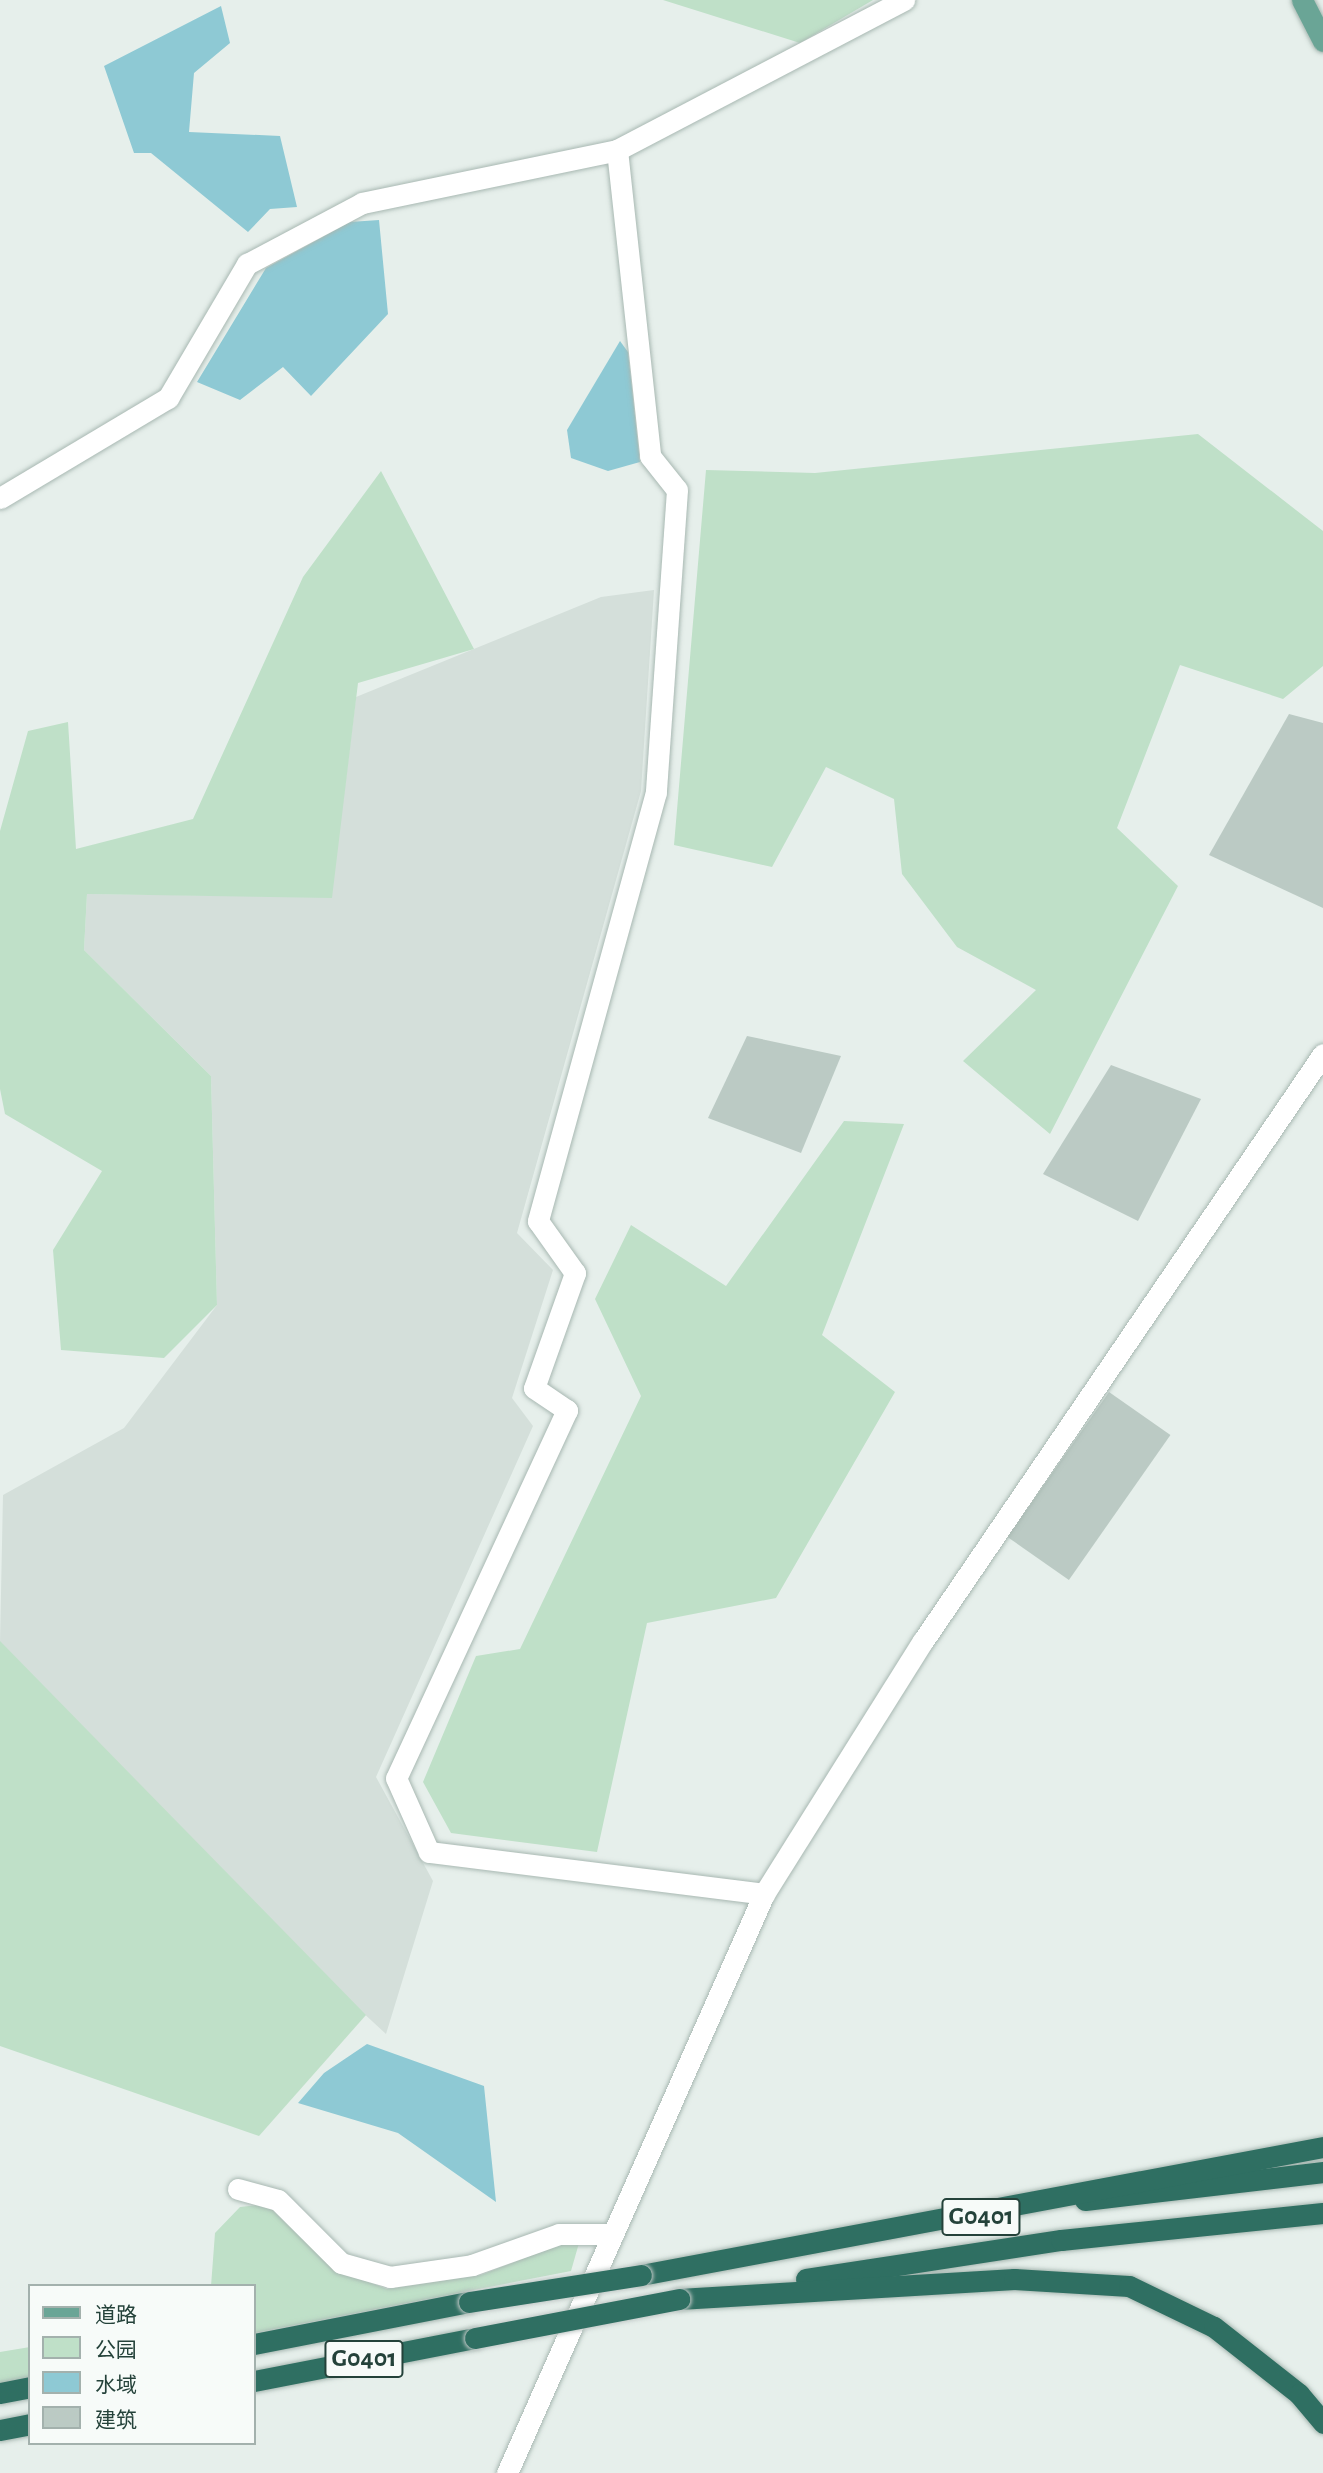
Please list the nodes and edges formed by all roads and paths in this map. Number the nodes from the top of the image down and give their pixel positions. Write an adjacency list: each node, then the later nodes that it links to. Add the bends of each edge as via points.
1 (904, 0): 4 (street)
2 (1302, 0): 3 (main road)
3 (1323, 41)
4 (617, 150): 5 (street, via 362,203 247,264 168,398); 7 (street, via 650,456 677,490 656,792 538,1221 575,1273 534,1388 567,1410 396,1778 429,1852)
5 (0, 498)
6 (1323, 1054): 7 (street, via 923,1641)
7 (764, 1894): 12 (street)
8 (1323, 2147): 13 (highway)
9 (1323, 2172): 13 (highway, G0401, via 1056,2204)
10 (238, 2189): 12 (street, via 278,2200 341,2263 390,2277 472,2264 559,2234)
11 (1323, 2213): 14 (highway, G0401, via 1061,2240)
12 (613, 2234): 22 (street)
13 (641, 2275): 15 (highway, G0401, bridge, via 469,2302)
14 (679, 2299): 16 (highway, G0401, bridge); 19 (highway, via 1014,2279 1129,2286 1213,2327 1299,2394)
15 (256, 2344)
16 (256, 2381)
17 (28, 2387): 18 (highway)
18 (0, 2393)
19 (1323, 2423)
20 (28, 2424): 21 (highway)
21 (0, 2430)
22 (508, 2473)

